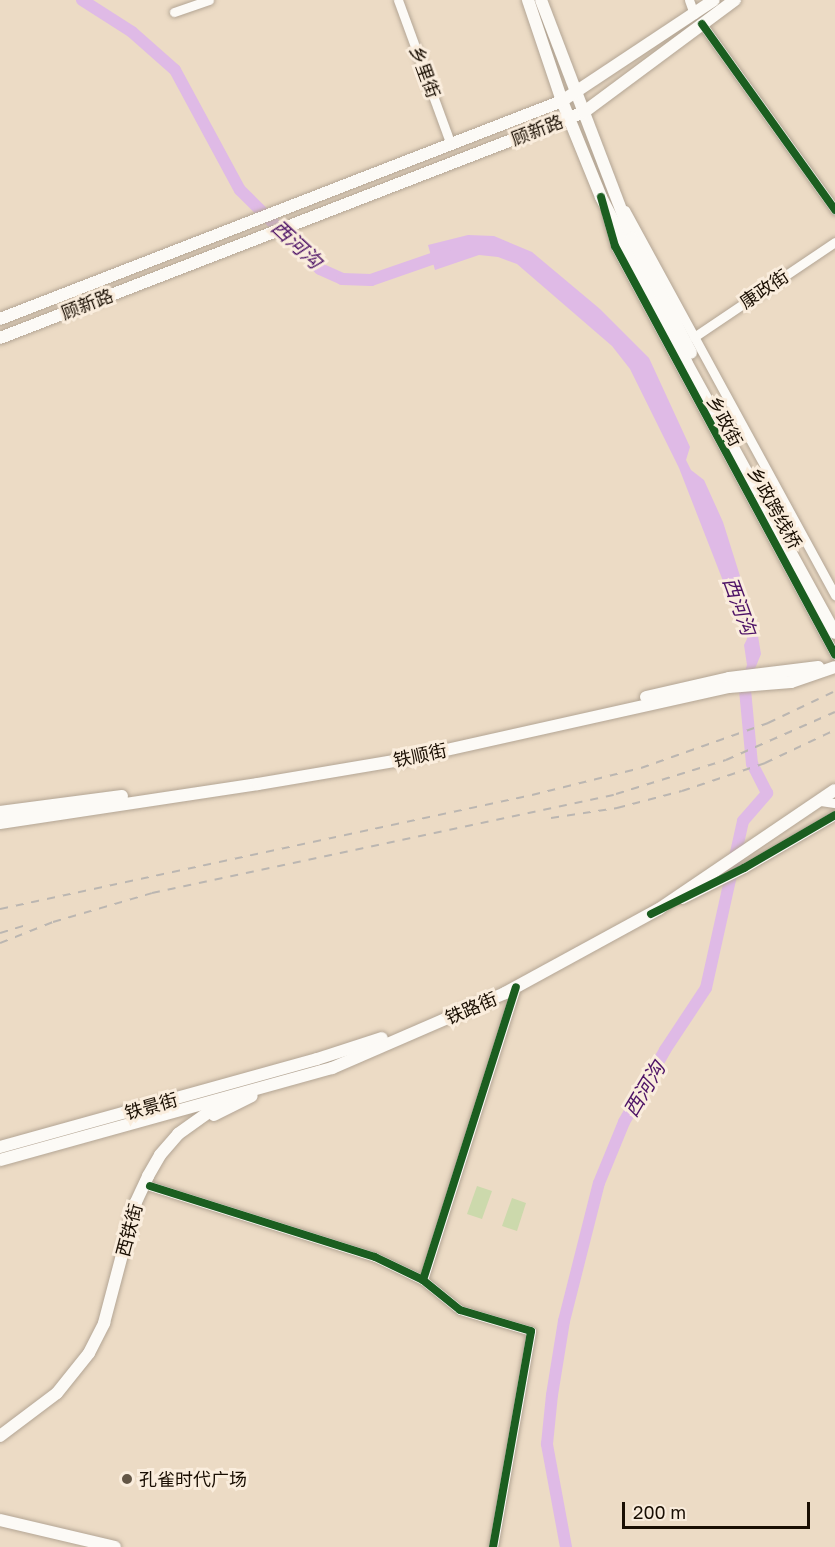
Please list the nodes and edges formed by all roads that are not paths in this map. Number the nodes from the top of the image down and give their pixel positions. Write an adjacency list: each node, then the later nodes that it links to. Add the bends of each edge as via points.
1 (209, 0): 8 (street)
2 (398, 0): 15 (street, 乡里街)
3 (528, 0): 12 (main road, 乡政街)
4 (541, 0): 11 (main road, 乡政街)
5 (689, 0): 9 (street)
6 (714, 0): 9 (main road, 顾新路)
7 (735, 0): 10 (main road, 顾新路)
8 (174, 12)
9 (694, 14): 11 (main road, 顾新路)
10 (702, 24): 13 (main road, 顾新路); 18 (street)
11 (576, 94): 12 (main road, 顾新路); 13 (main road, 乡政街)
12 (562, 101): 14 (main road, 乡政街); 15 (main road, 顾新路)
13 (584, 112): 14 (main road, 顾新路); 16 (main road, 乡政街)
14 (569, 118): 17 (main road, 乡政街); 23 (main road, 顾新路)
15 (451, 145): 21 (main road, 顾新路)
16 (614, 191): 19 (main road, 乡政街); 22 (street, 乡政街)
17 (601, 197): 19 (main road, 乡政街); 27 (street, 乡政街, via 615,246)
18 (835, 210)
19 (628, 240): 25 (main road, 乡政跨线桥); 26 (main road)
20 (835, 242): 22 (street, 康政街)
21 (0, 319)
22 (694, 337): 24 (street, 乡政街)
23 (0, 338)
24 (835, 595)
25 (835, 618)
26 (835, 633)
27 (835, 656): 29 (main road, 铁顺街)
28 (835, 667): 29 (main road, 铁顺街)
29 (791, 677): 30 (main road, 铁顺街)
30 (729, 682): 35 (main road, 铁顺街, via 426,747 235,781); 37 (main road, 铁顺街, via 406,759)
31 (835, 784): 38 (main road)
32 (835, 790): 33 (main road)
33 (820, 801): 34 (street); 38 (main road)
34 (835, 803)
35 (0, 812)
36 (835, 815): 40 (street, via 744,868)
37 (0, 823)
38 (749, 845): 39 (main road)
39 (719, 865): 40 (main road, 铁路街); 42 (main road, 铁路街, via 518,981 370,1043)
40 (651, 915): 41 (main road, 铁路街)
41 (516, 987): 43 (main road, 铁路街, via 332,1068); 48 (street)
42 (301, 1063): 44 (main road, 西铁街); 45 (main road, 铁景街)
43 (297, 1078): 44 (main road, 铁路街); 47 (main road, 西铁街, via 243,1100 193,1129 174,1146)
44 (237, 1094): 46 (main road, 铁景街); 49 (main road, 西铁街, via 187,1125 160,1155 136,1202 95,1344 66,1384)
45 (0, 1147)
46 (0, 1160)
47 (150, 1186): 48 (street, via 375,1257); 50 (main road, 西铁街, via 114,1311 96,1353 59,1400)
48 (423, 1280): 54 (street, via 460,1310 531,1331)
49 (0, 1436)
50 (0, 1442)
51 (0, 1524): 52 (main road); 53 (main road)
52 (88, 1547)
53 (115, 1547)
54 (493, 1547)

